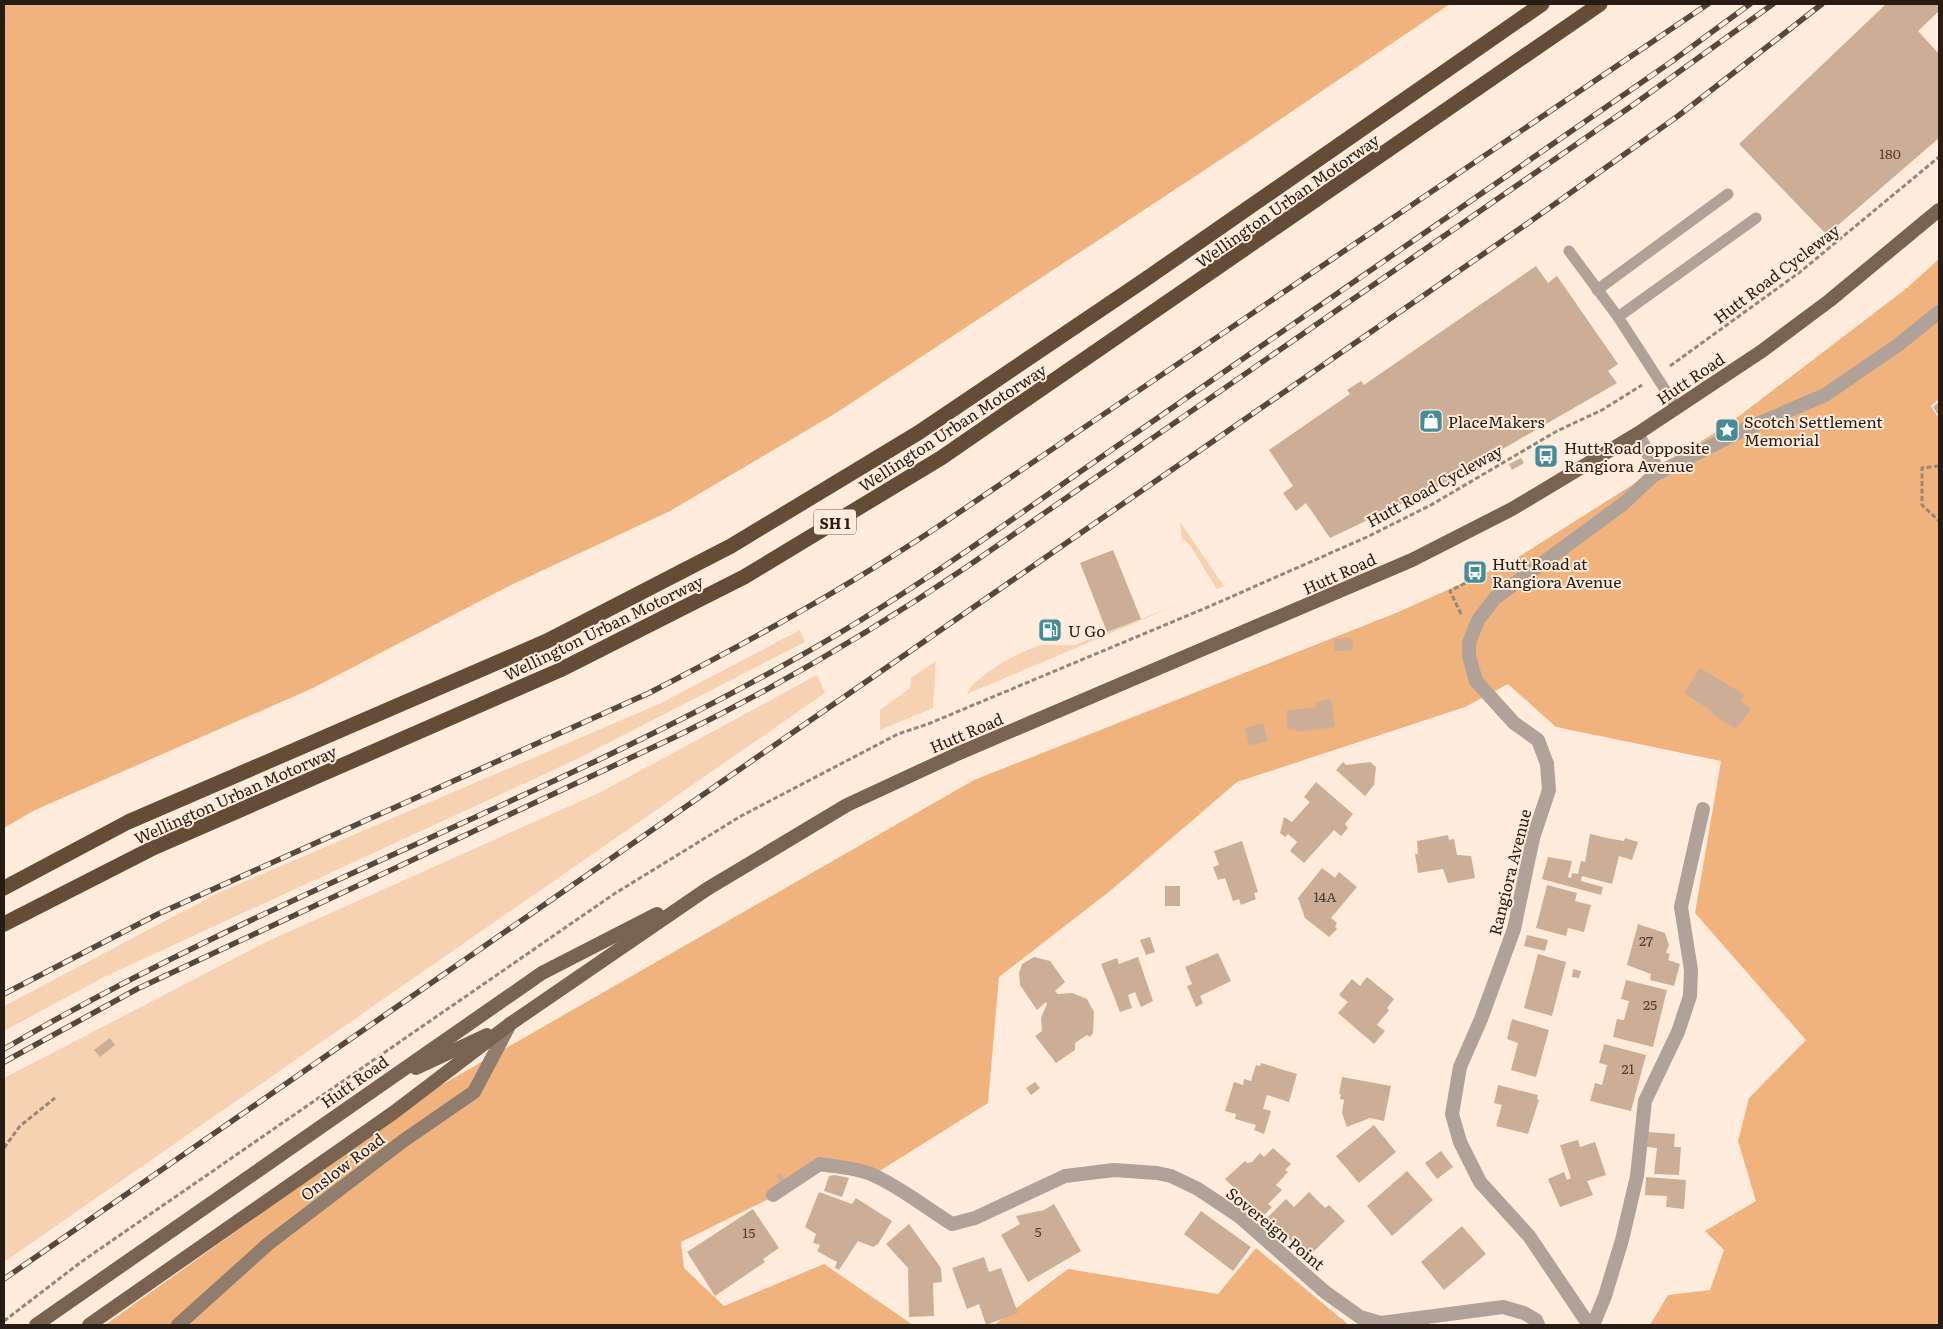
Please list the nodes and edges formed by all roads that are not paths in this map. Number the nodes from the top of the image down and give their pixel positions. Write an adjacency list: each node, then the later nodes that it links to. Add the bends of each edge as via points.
1 (1542, 4): 14 (highway, Wellington Urban Motorway / SH 1, via 934,422 731,546 547,640 128,822)
2 (1600, 4): 16 (highway, Wellington Urban Motorway / SH 1, via 941,458 744,577 560,670 151,849)
3 (1728, 194): 7 (lane)
4 (1939, 210): 10 (main road, Hutt Road, via 1829,301)
5 (1756, 218): 9 (lane)
6 (1568, 251): 7 (lane)
7 (1597, 290): 9 (lane)
8 (1939, 312): 12 (street, Rangiora Avenue, via 1898,345 1825,395 1739,432)
9 (1618, 317): 10 (lane)
10 (1677, 408): 11 (main road, Hutt Road)
11 (1637, 434): 12 (street, via 1654,465); 15 (main road, Hutt Road, via 1512,508 1412,560 956,754 847,804)
12 (1654, 475): 24 (street, Rangiora Avenue, via 1623,504 1494,598 1478,620 1469,643 1476,681 1514,723 1538,740 1548,764 1549,790 1532,838 1514,929 1481,1020 1460,1066 1452,1114 1460,1142 1480,1182 1529,1236)
13 (1703, 809): 25 (street, via 1680,907 1691,970 1690,996 1678,1032 1646,1101 1637,1176 1622,1240)
14 (4, 888)
15 (707, 889): 17 (main road, Hutt Road); 18 (main road, Hutt Road, via 542,972)
16 (4, 924)
17 (510, 1024): 18 (main road); 21 (main road, Hutt Road, via 393,1113); 22 (main road, Onslow Road, via 474,1092 403,1141 268,1244)
18 (380, 1084): 20 (main road, Hutt Road)
19 (773, 1195): 23 (street, Sovereign Point, via 820,1164 839,1167 872,1174 952,1224 975,1218 1065,1176 1114,1170 1157,1173 1172,1176 1198,1189 1240,1217 1325,1292 1360,1316 1381,1323 1503,1307 1524,1312)
20 (36, 1325)
21 (89, 1325)
22 (178, 1325)
23 (1538, 1325)
24 (1589, 1325)
25 (1593, 1325)

